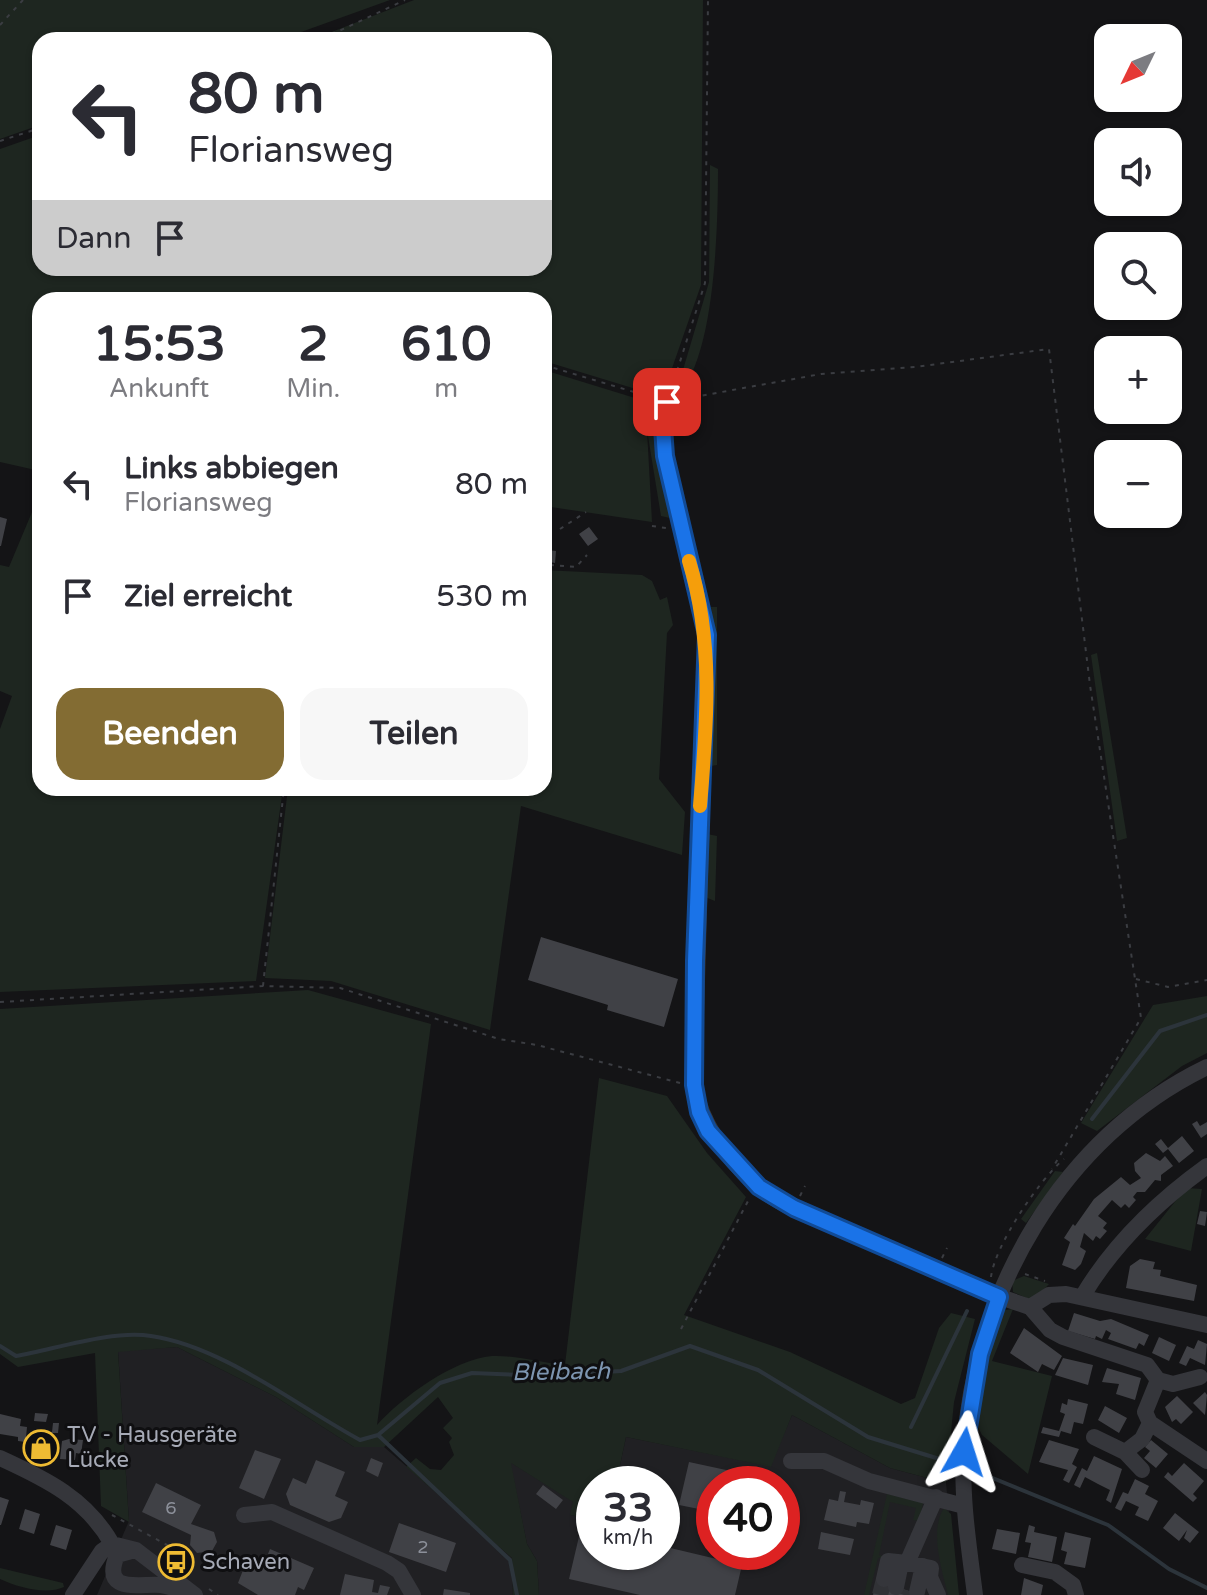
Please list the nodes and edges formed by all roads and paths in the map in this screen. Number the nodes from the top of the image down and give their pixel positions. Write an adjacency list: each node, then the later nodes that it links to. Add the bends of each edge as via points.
1 (23, 0): 4 (path)
2 (405, 0): 5 (path)
3 (708, 0): 9 (path, via 705,283)
4 (0, 25)
5 (331, 32)
6 (32, 131): 7 (path)
7 (0, 141)
8 (552, 367): 9 (path)
9 (667, 402): 15 (path, via 821,374 1049,349 1092,699); 20 (street, via 665,456 707,635)
10 (586, 512): 11 (path)
11 (560, 529)
12 (587, 555): 13 (path, via 576,567)
13 (552, 565)
14 (283, 796): 17 (path)
15 (1134, 978): 16 (path, via 1168,987); 21 (path, via 1141,1018)
16 (1207, 980)
17 (263, 986): 18 (path); 20 (path, via 340,988 499,1039)
18 (0, 1002)
19 (1207, 1067): 25 (street, via 1143,1108 1089,1156 1047,1206)
20 (694, 1085): 27 (street, via 708,1131 759,1187 794,1208)
21 (1052, 1169)
22 (1205, 1170): 28 (street, via 1148,1213)
23 (751, 1195): 31 (path)
24 (991, 1270): 25 (path)
25 (1008, 1276): 26 (path, via 1017,1279 1024,1274 1052,1283); 27 (street)
26 (1059, 1293): 28 (street); 29 (street)
27 (999, 1297): 29 (street); 42 (street, via 980,1354 964,1452)
28 (1082, 1297): 30 (street)
29 (1030, 1307): 33 (street, via 1050,1330 1088,1348 1147,1365)
30 (1207, 1325)
31 (681, 1329)
32 (1200, 1377): 33 (street, via 1173,1384)
33 (1158, 1380): 34 (street, via 1145,1412)
34 (1150, 1423): 36 (street, via 1142,1439); 39 (street)
35 (1094, 1437): 36 (street)
36 (1125, 1452): 40 (street)
37 (0, 1458): 44 (street, via 86,1507)
38 (791, 1461): 41 (street, via 824,1461 869,1481)
39 (1207, 1461)
40 (1142, 1470)
41 (936, 1497): 42 (street); 47 (street)
42 (964, 1506): 54 (street)
43 (244, 1515): 52 (street, via 272,1512 387,1563 399,1571)
44 (112, 1544): 45 (street); 51 (street)
45 (136, 1550): 50 (street); 50 (street, via 117,1555 114,1576 122,1585 160,1585)
46 (1022, 1565): 49 (street, via 1055,1572)
47 (915, 1567): 48 (street); 48 (street, via 888,1561); 53 (street)
48 (906, 1589)
49 (1074, 1590)
50 (193, 1594)
51 (73, 1595)
52 (413, 1595)
53 (938, 1595)
54 (975, 1595)

